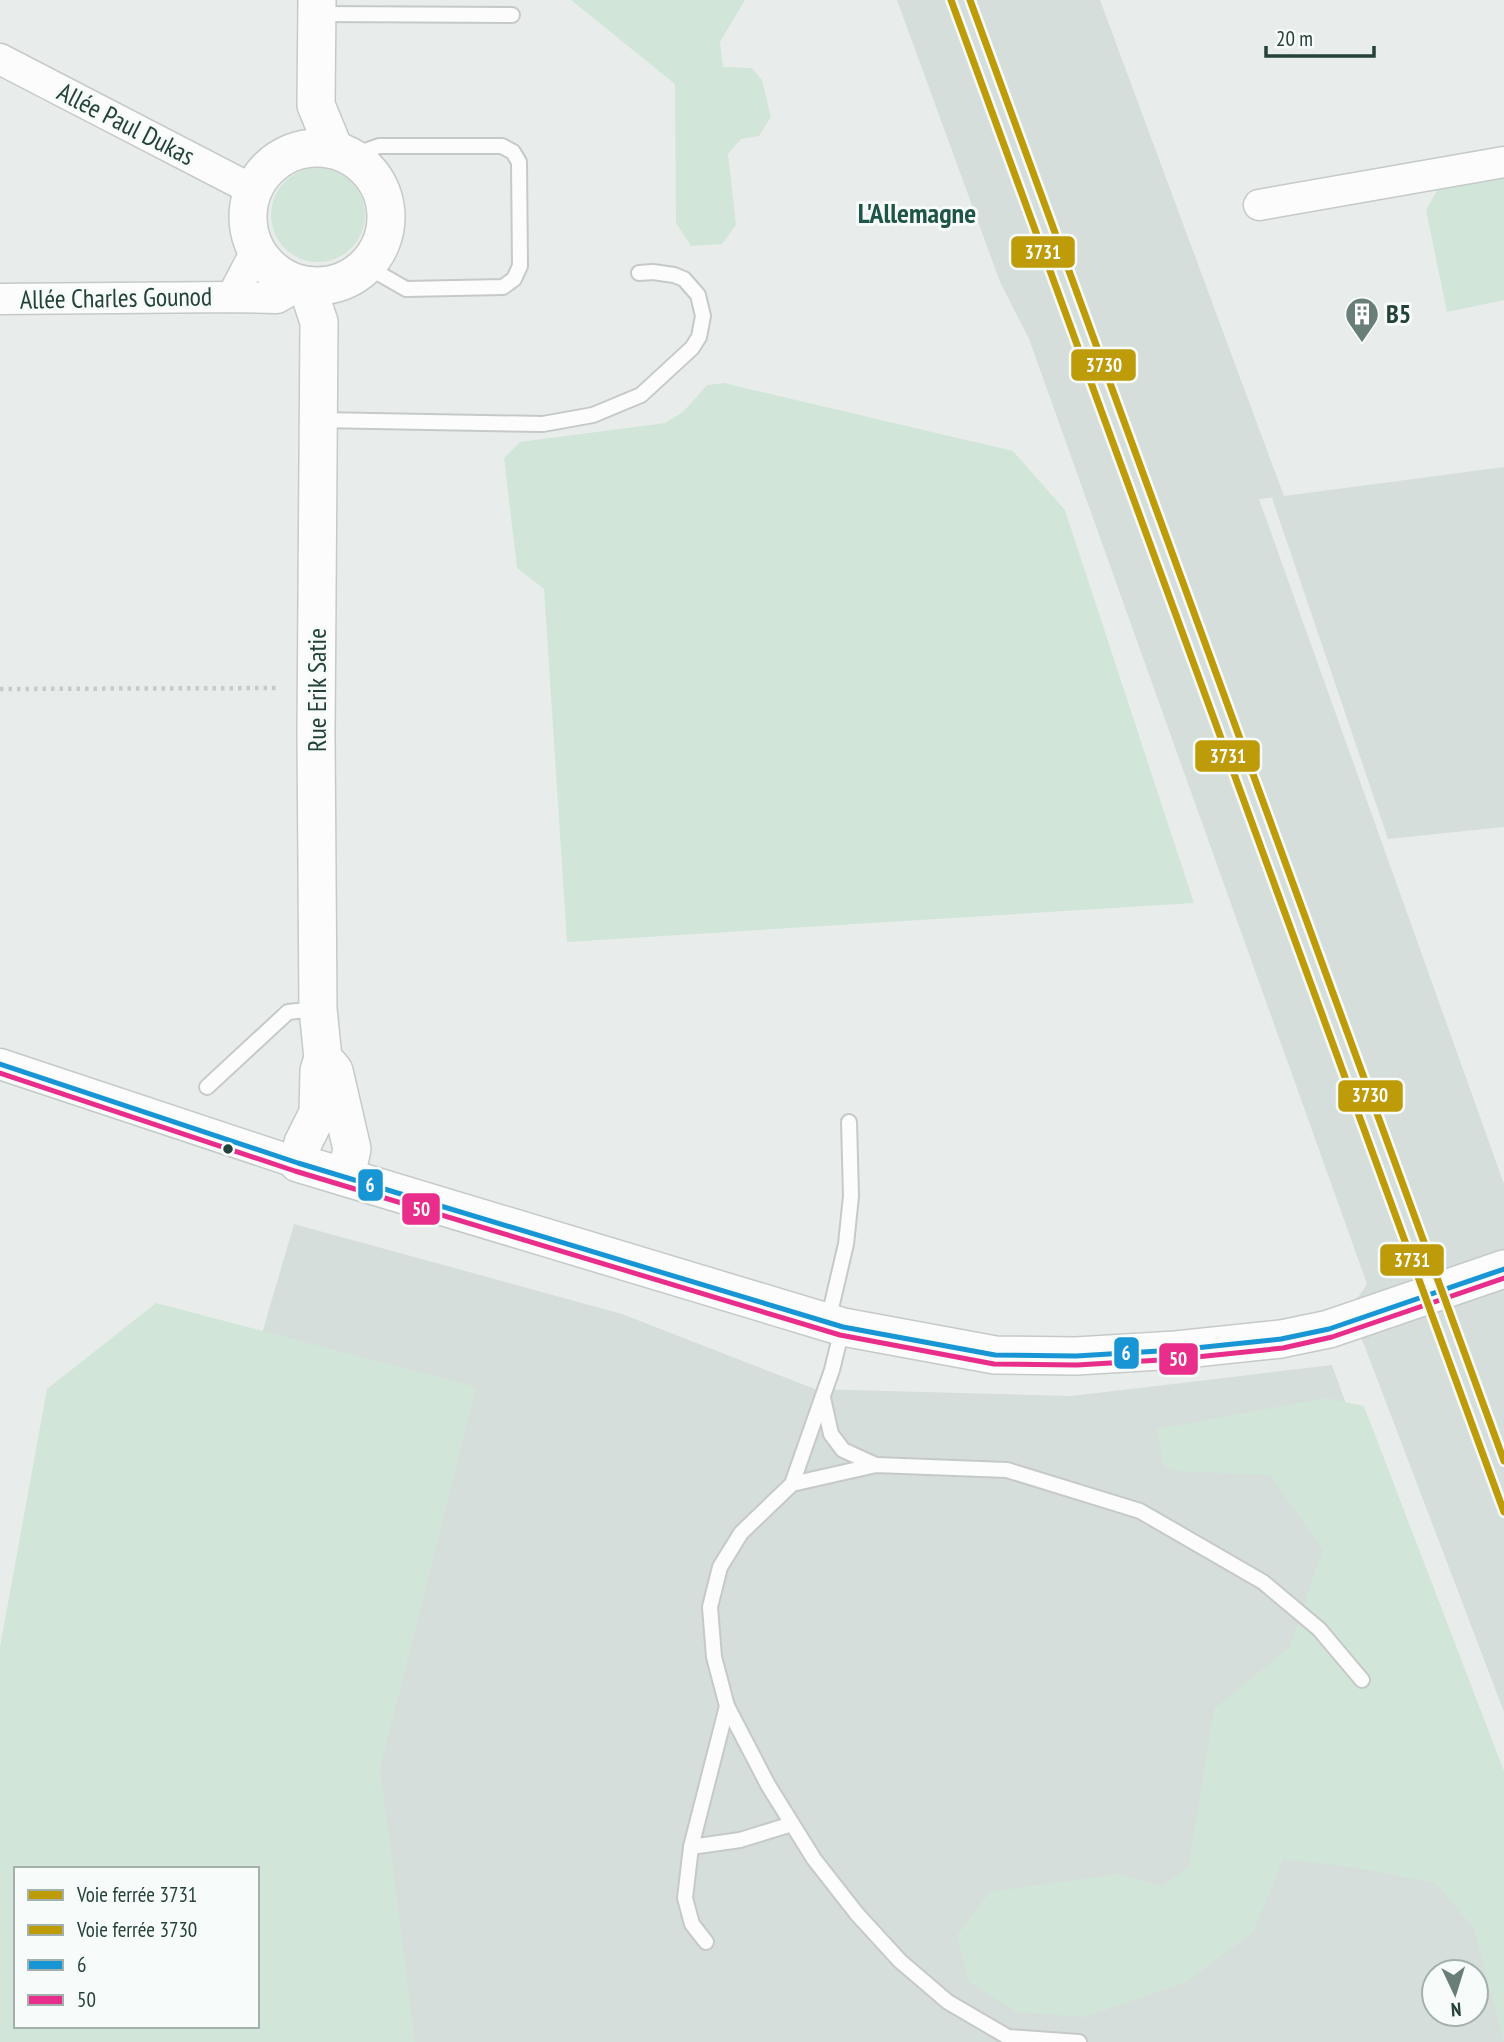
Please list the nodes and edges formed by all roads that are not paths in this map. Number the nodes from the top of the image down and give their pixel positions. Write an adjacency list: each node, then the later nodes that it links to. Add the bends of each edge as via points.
1 (317, 7): 2 (lane); 4 (street, via 316,105)
2 (512, 15)
3 (0, 59): 6 (street, Allée Paul Dukas)
4 (328, 152): 6 (street, via 284,155 260,176); 9 (street, via 368,169 380,187 386,207 385,229 379,249); 9 (lane, via 379,146 502,146 519,162 520,266 514,279 503,287 406,289)
5 (1504, 162): 7 (street)
6 (253, 190): 8 (street, via 247,210 248,232)
7 (1259, 205)
8 (256, 251): 11 (street, via 284,278); 12 (street, Allée Charles Gounod)
9 (366, 266): 11 (street, via 350,277)
10 (639, 273): 14 (lane, via 684,279 698,295 703,316 692,348 641,395 593,415 543,424)
11 (314, 285): 12 (street, Allée Charles Gounod, via 277,298); 14 (street, Rue Erik Satie)
12 (232, 296): 13 (street, Allée Charles Gounod)
13 (0, 299)
14 (318, 420): 15 (street, Rue Erik Satie)
15 (317, 1009): 16 (street, Rue Erik Satie); 18 (lane, via 288,1012)
16 (323, 1058): 20 (street, Rue Erik Satie, via 318,1113); 21 (street, Rue Erik Satie, via 334,1071 352,1149)
17 (0, 1064): 20 (street)
18 (207, 1087)
19 (849, 1122): 23 (lane, via 850,1196)
20 (298, 1163): 21 (street)
21 (346, 1176): 23 (street)
22 (1504, 1269): 23 (street, via 1346,1324 1281,1339 1176,1350 1076,1356 995,1354)
23 (835, 1325): 24 (lane)
24 (823, 1395): 25 (lane, via 831,1434 843,1450); 26 (lane)
25 (876, 1465): 26 (lane); 27 (lane, via 1007,1470 1140,1511 1263,1582 1319,1629)
26 (792, 1484): 28 (lane, via 741,1533 720,1567 710,1607 714,1657)
27 (1362, 1680)
28 (727, 1706): 29 (lane); 30 (lane)
29 (792, 1824): 30 (lane, via 740,1840); 32 (lane, via 857,1914 900,1961 948,2001 1008,2037)
30 (691, 1847): 31 (lane, via 685,1898 692,1924)
31 (706, 1942)
32 (1079, 2042)

